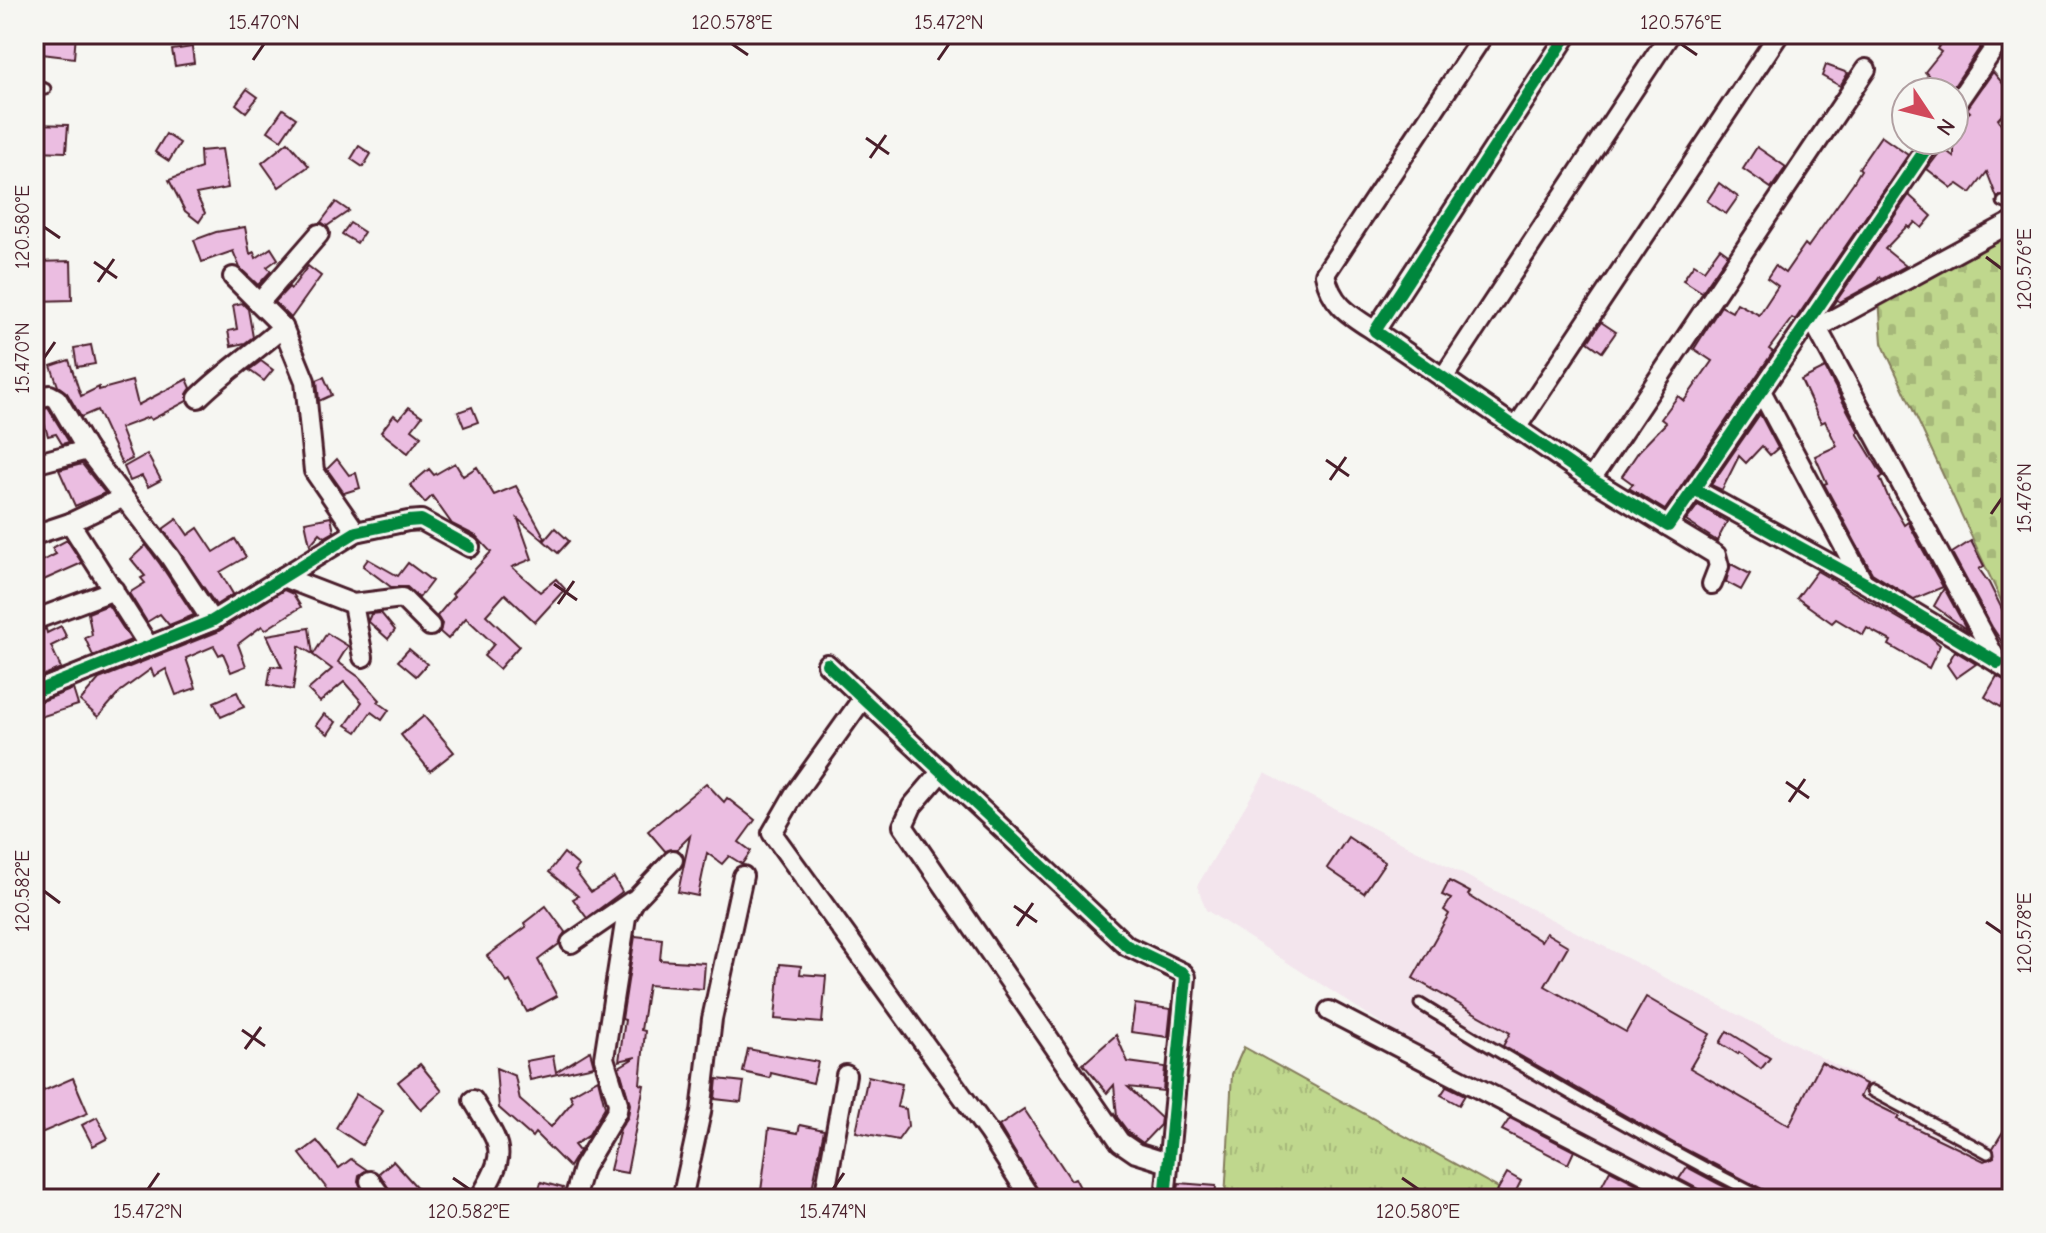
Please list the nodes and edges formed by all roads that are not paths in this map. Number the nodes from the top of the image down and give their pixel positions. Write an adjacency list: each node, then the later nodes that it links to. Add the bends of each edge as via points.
1 (1484, 34): 17 (street, via 1325,274 1328,293)
2 (1568, 34): 17 (street)
3 (1670, 34): 18 (street)
4 (1779, 34): 22 (street)
5 (2004, 34): 7 (street)
6 (1866, 69): 25 (street)
7 (1970, 84)
8 (34, 86): 9 (lane)
9 (45, 89)
10 (1922, 156): 15 (street)
11 (2012, 222): 15 (street)
12 (319, 234): 14 (street)
13 (233, 277): 14 (street)
14 (259, 303): 16 (street)
15 (1813, 324): 19 (street); 44 (street)
16 (283, 327): 20 (street); 30 (street, via 305,381 314,471)
17 (1375, 331): 18 (street)
18 (1443, 378): 22 (street)
19 (1761, 391): 26 (street); 34 (street)
20 (198, 398)
21 (34, 399): 23 (street, via 57,399)
22 (1516, 428): 25 (street)
23 (87, 450): 24 (street); 27 (street)
24 (34, 464)
25 (1591, 479): 29 (street)
26 (1694, 489): 29 (street); 34 (street)
27 (122, 498): 28 (street); 39 (street)
28 (70, 523): 31 (street); 36 (street)
29 (1668, 526): 35 (street, via 1716,555 1719,566)
30 (356, 532): 32 (street, via 421,520); 33 (street)
31 (34, 535)
32 (470, 547)
33 (283, 577): 37 (street); 39 (street)
34 (1863, 582): 44 (street)
35 (1712, 584)
36 (114, 590): 38 (street); 41 (street)
37 (353, 604): 40 (street, via 402,598); 42 (street)
38 (34, 620)
39 (212, 621): 41 (street)
40 (430, 626)
41 (148, 645): 45 (street)
42 (363, 657)
43 (827, 664): 46 (street)
44 (2005, 667)
45 (34, 692)
46 (863, 698): 47 (street); 65 (street, via 772,833)
47 (942, 771): 58 (street, via 912,806 903,826 1120,1142); 58 (street, via 1127,946 1186,977)
48 (673, 860): 50 (street)
49 (743, 876): 63 (street)
50 (635, 900): 51 (street); 62 (street, via 626,917 604,1058 618,1098 617,1111 583,1168)
51 (571, 943)
52 (1420, 1004): 68 (lane, via 1662,1146)
53 (1329, 1011): 67 (street)
54 (846, 1075): 64 (street)
55 (1872, 1091): 57 (lane)
56 (473, 1100): 61 (street, via 499,1144 496,1172)
57 (1988, 1153)
58 (1168, 1163): 66 (street)
59 (370, 1181): 60 (street)
60 (383, 1199)
61 (479, 1199)
62 (574, 1199)
63 (682, 1199)
64 (824, 1199)
65 (1031, 1199)
66 (1165, 1199)
67 (1692, 1199)
68 (1765, 1199)

